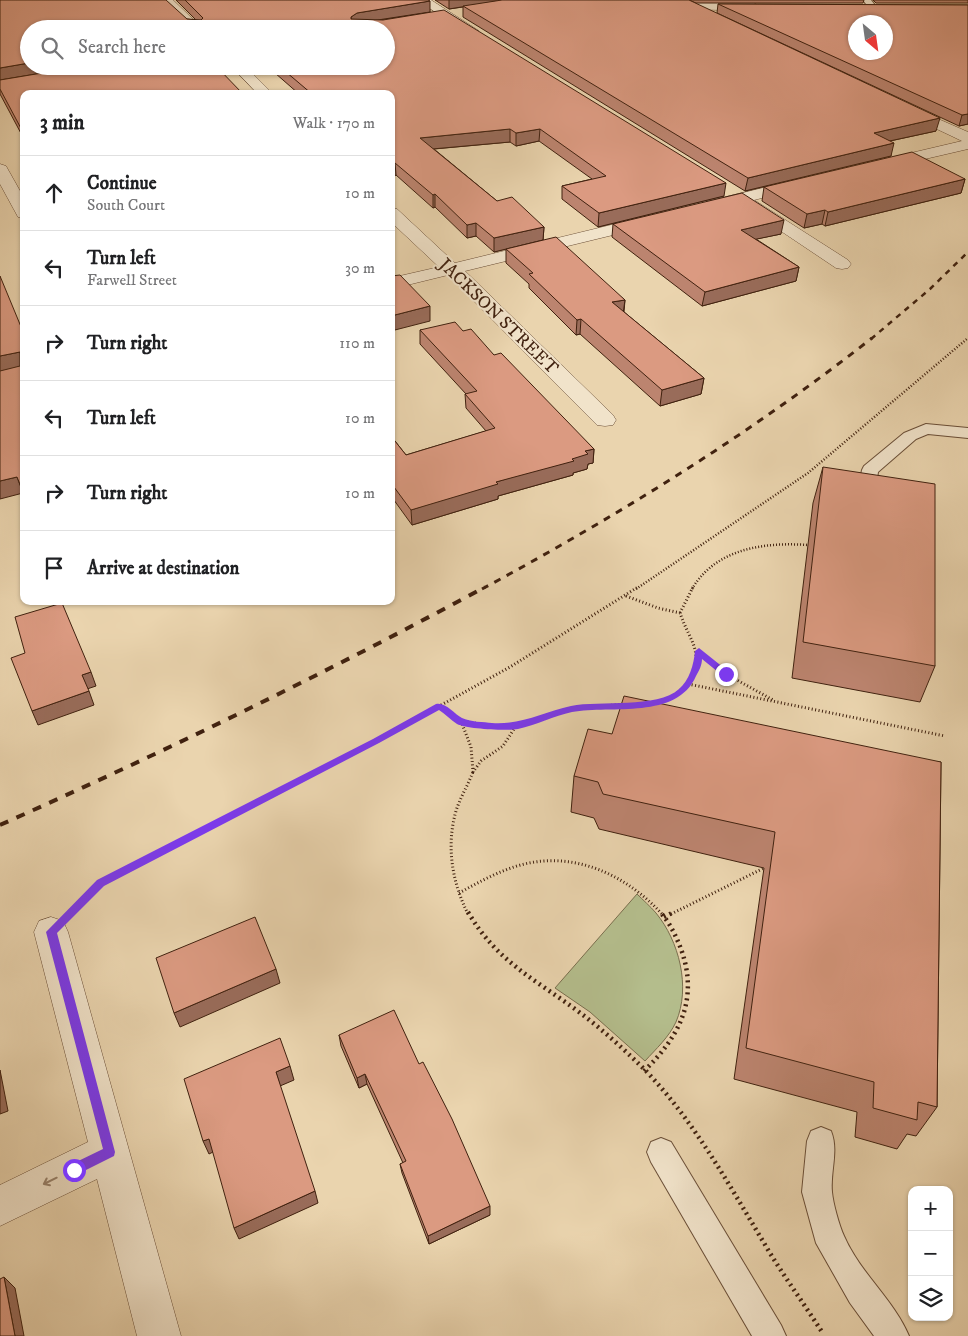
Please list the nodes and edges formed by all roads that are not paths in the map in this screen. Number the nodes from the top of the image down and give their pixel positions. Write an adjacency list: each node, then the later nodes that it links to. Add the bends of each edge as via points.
1 (166, 0): 11 (street)
2 (423, 0): 9 (street)
3 (676, 0): 6 (street)
4 (759, 5): 6 (street)
5 (875, 6): 7 (street)
6 (691, 7): 12 (street)
7 (854, 9)
8 (465, 12): 9 (street)
9 (447, 15): 10 (street); 13 (street)
10 (428, 18)
11 (187, 20)
12 (718, 20)
13 (482, 36)
14 (246, 75): 15 (street)
15 (262, 90)
16 (890, 102): 17 (street)
17 (968, 138)
18 (968, 144): 19 (street)
19 (867, 168)
20 (0, 169): 24 (street)
21 (811, 181): 23 (street)
22 (726, 188): 23 (street)
23 (742, 198): 25 (street); 28 (street)
24 (20, 206)
25 (700, 208)
26 (395, 217): 29 (street, JACKSON STREET)
27 (662, 217): 29 (street)
28 (842, 264)
29 (451, 269): 30 (street); 31 (street, JACKSON STREET)
30 (395, 283)
31 (605, 420)
32 (968, 433): 33 (lane, via 926,429 910,436 870,470)
33 (865, 499)
34 (51, 932): 36 (street)
35 (820, 1141): 41 (lane, via 817,1192 831,1243)
36 (110, 1152): 38 (street, one-way to 38); 39 (street)
37 (661, 1152): 40 (lane)
38 (0, 1206)
39 (159, 1336)
40 (770, 1336)
41 (893, 1336)

